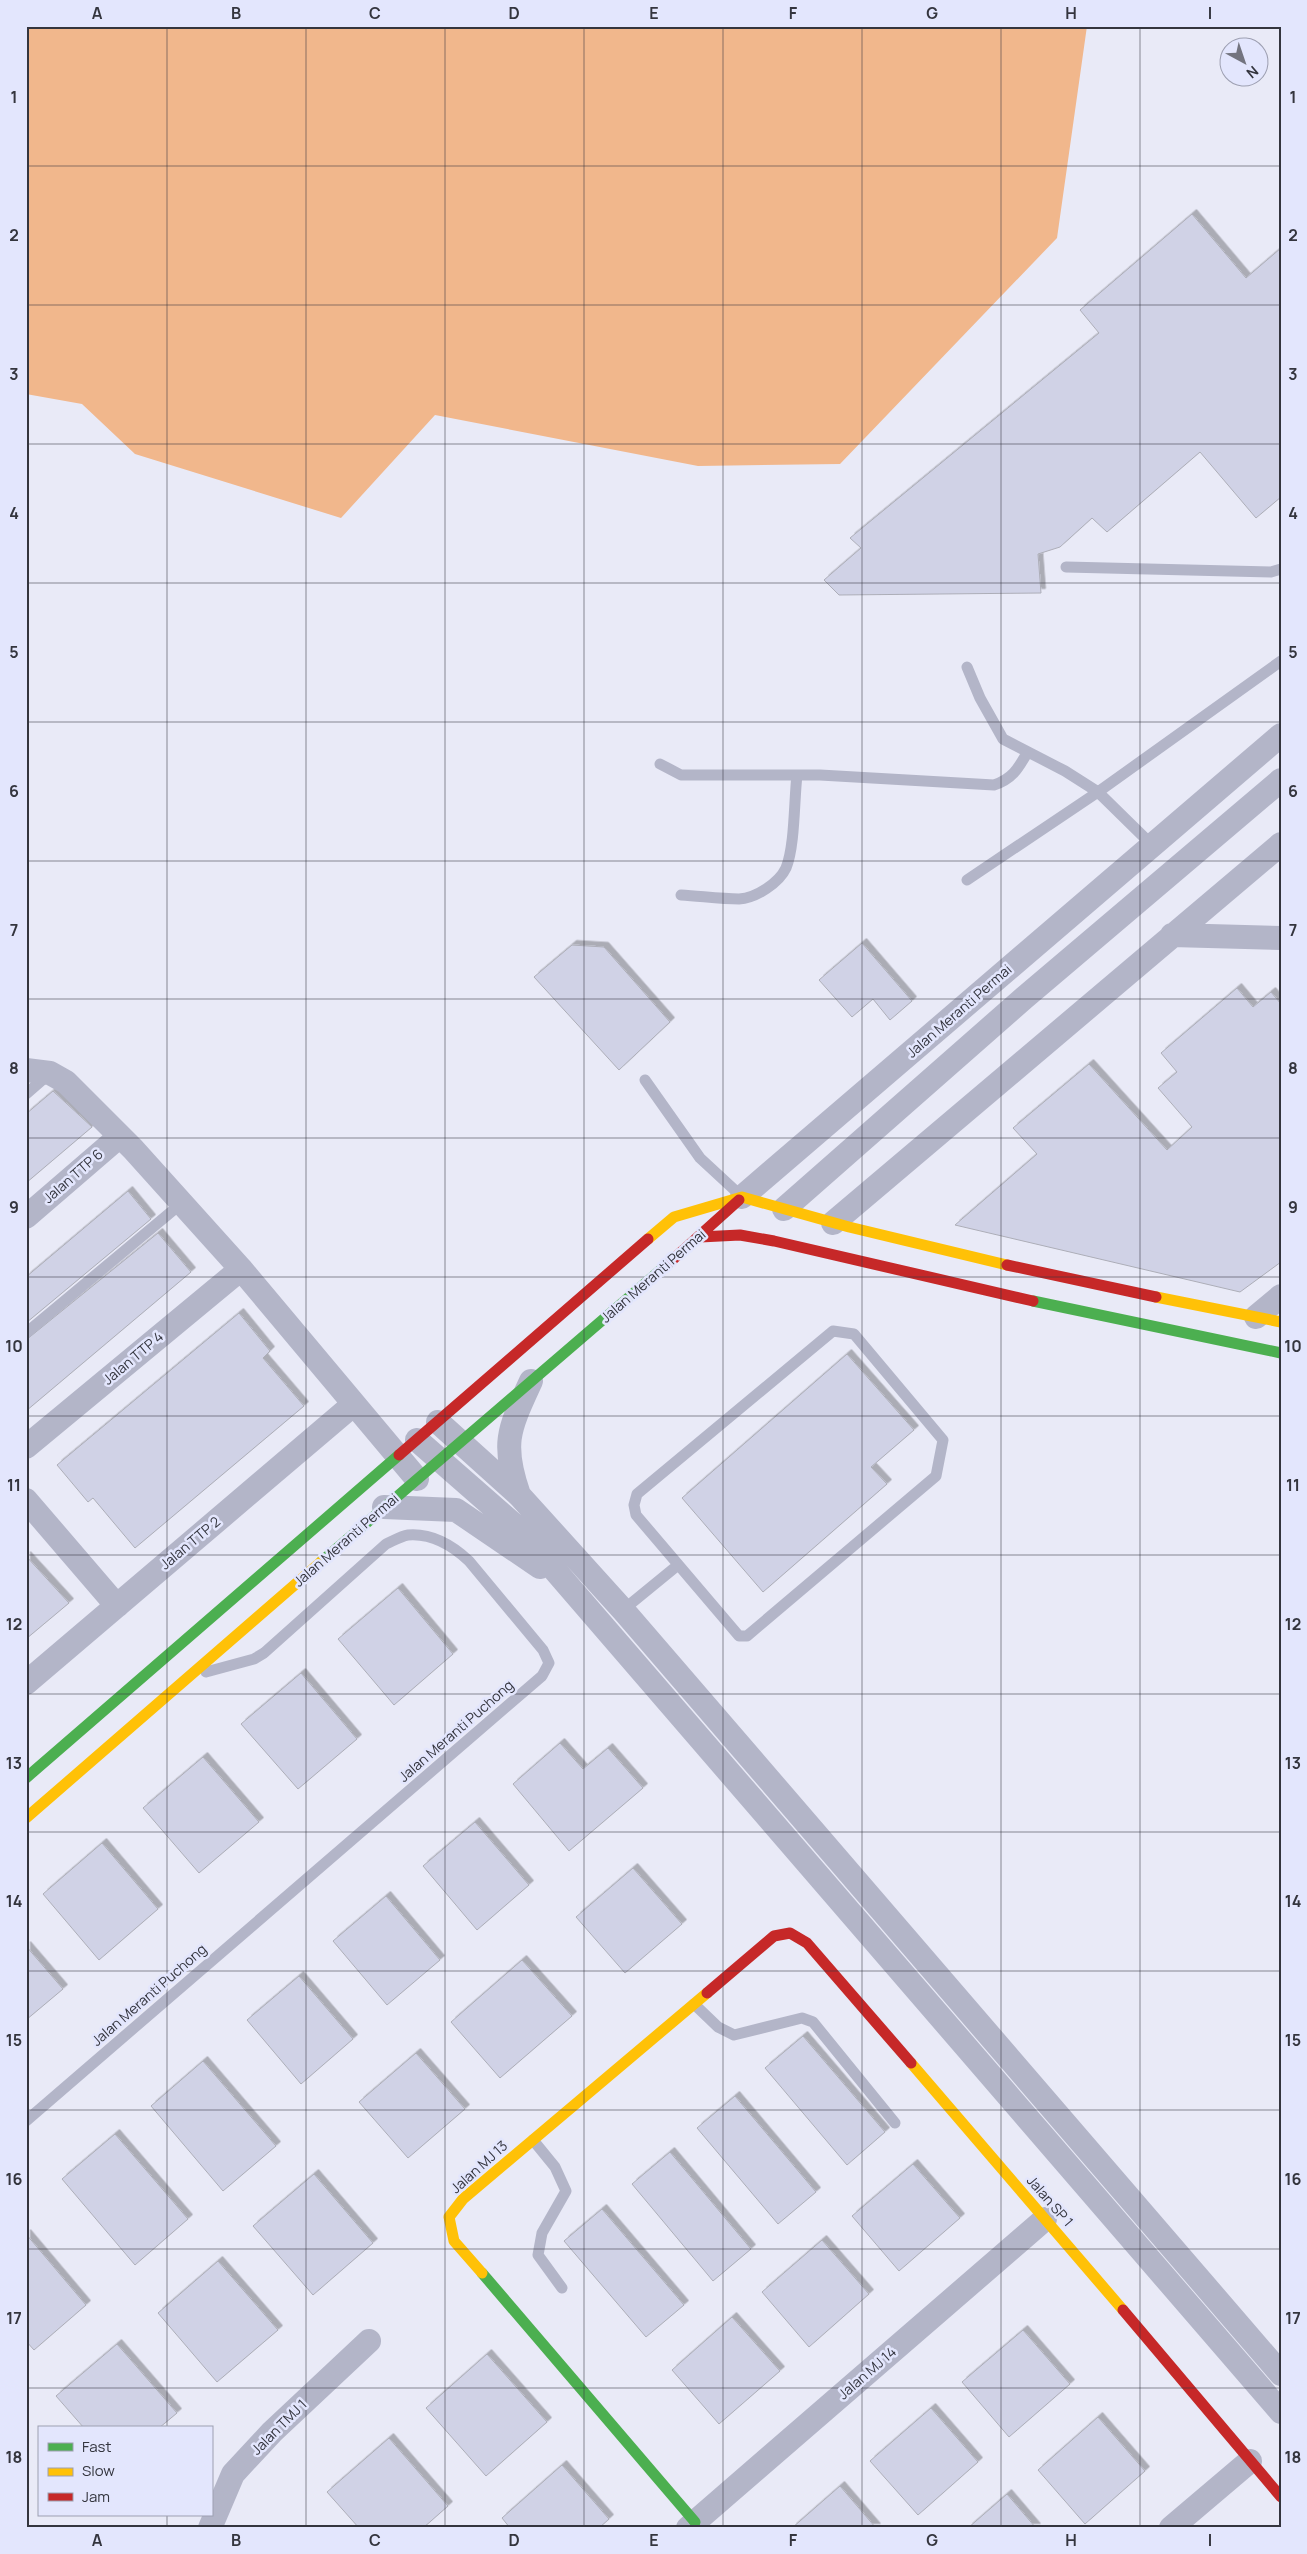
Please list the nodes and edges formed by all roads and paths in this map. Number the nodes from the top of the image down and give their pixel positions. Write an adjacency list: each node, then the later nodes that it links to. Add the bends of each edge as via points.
1 (1066, 567): 2 (lane, via 1271,572)
2 (1281, 569)
3 (1281, 661): 10 (lane)
4 (968, 667): 6 (lane, via 980,698 1003,739)
5 (1281, 735): 12 (street, Jalan Meranti Permai)
6 (1026, 753): 8 (lane, via 1015,773 994,785); 10 (lane, via 1065,771)
7 (660, 764): 8 (lane, via 681,775)
8 (797, 775): 14 (lane, via 789,855 777,881 758,894 741,899)
9 (1281, 780): 24 (street, via 1024,998)
10 (1098, 792): 12 (lane); 13 (lane)
11 (1281, 844): 15 (street)
12 (1152, 845): 22 (street, Jalan Meranti Permai)
13 (967, 880)
14 (681, 895)
15 (1172, 935): 16 (street); 26 (street)
16 (1281, 938)
17 (26, 1070): 18 (street)
18 (50, 1073): 20 (lane); 21 (street, via 66,1082)
19 (645, 1080): 22 (lane, via 700,1158)
20 (26, 1094)
21 (120, 1136): 23 (street); 25 (street, Jalan TTP 6)
22 (742, 1197): 24 (street); 27 (street, Jalan Meranti Permai); 36 (street, via 674,1217)
23 (183, 1202): 28 (street); 32 (lane)
24 (784, 1209): 26 (street)
25 (26, 1216)
26 (833, 1223): 30 (street, via 1025,1270)
27 (700, 1236): 33 (street, via 740,1235 766,1240 1009,1296); 34 (street, Jalan Meranti Permai)
28 (240, 1269): 35 (street); 39 (street, Jalan TTP 4)
29 (1281, 1296): 30 (street)
30 (1256, 1317): 31 (street)
31 (1281, 1322)
32 (26, 1333)
33 (1281, 1353)
34 (532, 1379): 38 (street, Jalan Meranti Permai); 43 (street, via 510,1425 507,1449)
35 (354, 1404): 40 (street); 48 (street, Jalan TTP 2)
36 (438, 1422): 37 (street); 38 (street)
37 (417, 1440): 40 (street); 41 (street)
38 (460, 1442): 41 (street, Jalan Meranti Permai); 43 (street)
39 (26, 1447)
40 (398, 1456): 42 (street); 52 (street)
41 (440, 1460): 42 (street, Jalan Meranti Permai); 47 (street, via 521,1532)
42 (417, 1479): 45 (street, Jalan Meranti Permai)
43 (518, 1495): 49 (street)
44 (26, 1500): 48 (street)
45 (384, 1507): 47 (street, via 456,1510); 50 (street, Jalan Meranti Permai)
46 (678, 1565): 46 (lane, via 739,1636 747,1636 936,1476 943,1440 854,1334 833,1331 637,1494 636,1515); 49 (lane)
47 (570, 1588): 63 (street)
48 (117, 1606): 51 (street, Jalan TTP 2)
49 (623, 1610): 62 (street)
50 (189, 1677): 53 (street, Jalan Meranti Permai); 56 (lane, Jalan Meranti Puchong, via 254,1659 264,1653 386,1544 407,1535 427,1536 457,1549 543,1650 549,1663 542,1676)
51 (26, 1683)
52 (26, 1778)
53 (26, 1818)
54 (790, 1933): 55 (street, Jalan MJ 13, via 774,1936); 59 (street, Jalan SP 1, via 807,1943)
55 (694, 2004): 57 (lane, via 718,2027 734,2035 802,2018 813,2022); 58 (street, Jalan MJ 13)
56 (26, 2121)
57 (895, 2123)
58 (533, 2140): 60 (lane, via 554,2167 566,2191 542,2233 538,2255); 66 (street, Jalan MJ 13, via 463,2199 448,2217 454,2241)
59 (1045, 2219): 64 (street, Jalan SP 1); 66 (street, Jalan MJ 14)
60 (562, 2288)
61 (369, 2341): 67 (street, Jalan TMJ 1, via 272,2432 233,2474)
62 (1281, 2374)
63 (1281, 2412)
64 (1250, 2461): 65 (street, Jalan SP 1); 68 (street)
65 (1281, 2497)
66 (691, 2525)
67 (210, 2528)
68 (1171, 2528)

